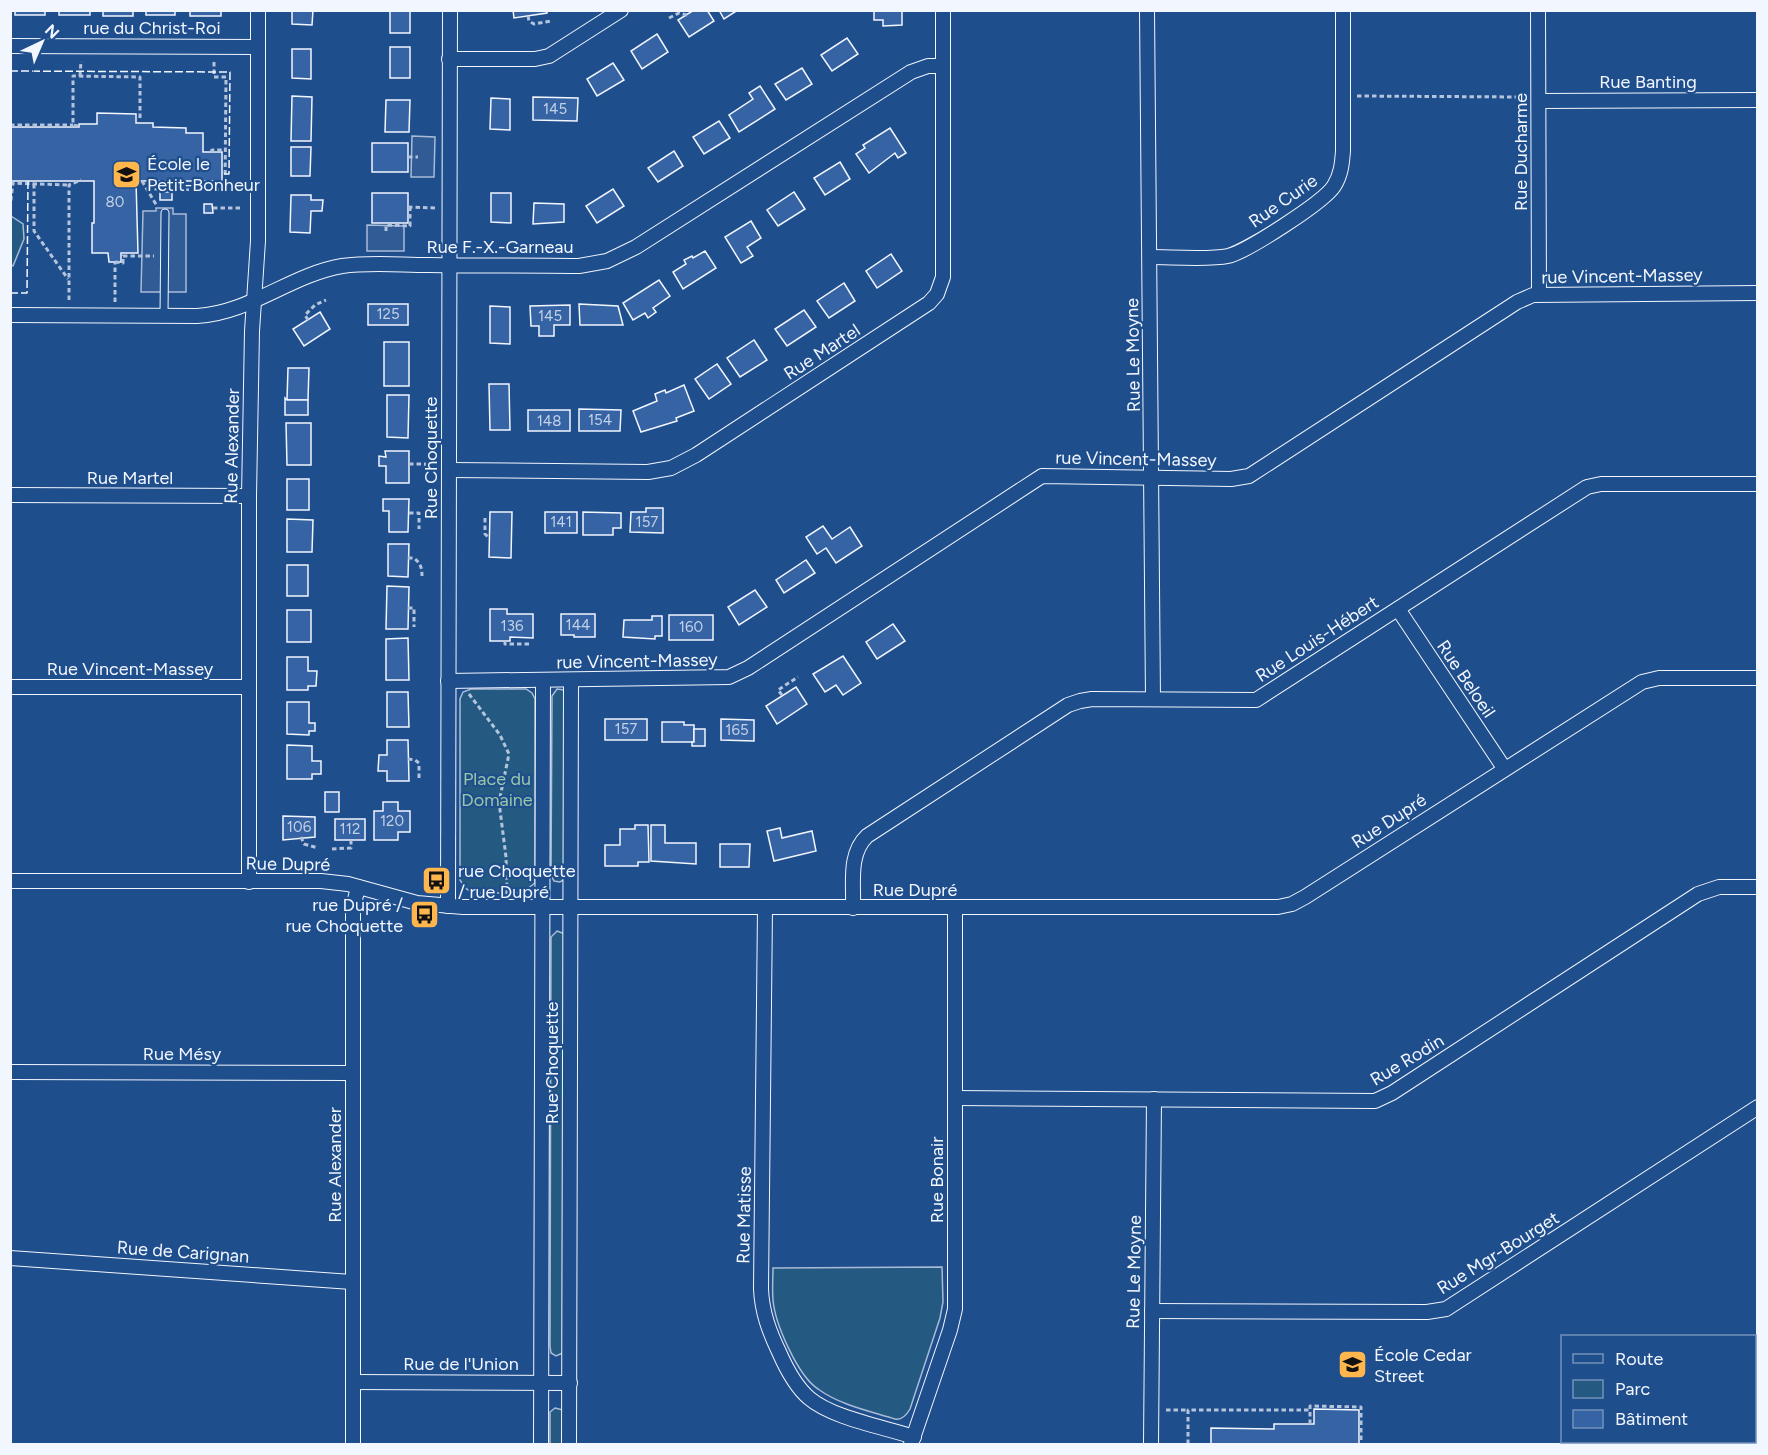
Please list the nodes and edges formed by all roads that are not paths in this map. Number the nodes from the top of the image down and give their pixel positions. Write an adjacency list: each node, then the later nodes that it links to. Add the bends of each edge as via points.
1 (258, 10): 9 (street, Rue Alexander)
2 (450, 10): 10 (street, Rue Choquette)
3 (621, 10): 10 (street, via 549,56)
4 (943, 10): 11 (street, Rue Martel)
5 (1147, 10): 15 (street, Rue Le Moyne)
6 (1343, 10): 15 (street, Rue Curie, via 1343,151 1334,187 1320,200 1234,254)
7 (1539, 10): 12 (street, Rue Ducharme)
8 (10, 46): 9 (street, rue du Christ-Roi)
9 (258, 47): 19 (street, Rue Alexander, via 258,241)
10 (449, 59): 16 (street, Rue Choquette)
11 (942, 66): 16 (street, Rue F.-X.-Garneau, via 911,72 616,258 579,266); 22 (street, Rue Martel, via 943,277 929,303 671,468 648,472)
12 (1532, 99): 13 (street, Rue Banting); 18 (street, Rue Ducharme)
13 (1758, 100)
14 (165, 213): 21 (lane)
15 (1150, 256): 23 (street, Rue Le Moyne)
16 (449, 265): 19 (street, Rue F.-X.-Garneau, via 342,267 312,274); 22 (street, Rue Choquette)
17 (1758, 293): 18 (street, rue Vincent-Massey)
18 (1539, 294): 23 (street, rue Vincent-Massey, via 1517,302 1254,474 1231,479)
19 (254, 302): 21 (street, Rue F.-X.-Garneau, via 213,315); 26 (street, Rue Alexander)
20 (10, 315): 21 (street, Rue F.-X.-Garneau)
21 (164, 316)
22 (443, 471): 29 (street, Rue Choquette)
23 (1152, 477): 31 (street, rue Vincent-Massey, via 1038,478 734,675); 34 (street, Rue Le Moyne)
24 (1758, 484): 27 (street, Rue Louis-Hébert, via 1587,487)
25 (10, 495): 26 (street, Rue Martel)
26 (249, 496): 33 (street, Rue Alexander)
27 (1398, 609): 34 (street, Rue Louis-Hébert, via 1256,699); 35 (street, Rue Beloeil)
28 (1758, 678): 35 (street, Rue Dupré, via 1647,680)
29 (448, 681): 30 (street, rue Vincent-Massey); 40 (street, Rue Choquette)
30 (543, 681): 31 (street, rue Vincent-Massey); 41 (street, Rue Choquette)
31 (572, 681): 42 (street, Rue Choquette)
32 (10, 687): 33 (street, Rue Vincent-Massey)
33 (249, 687): 37 (street, Rue Alexander)
34 (1153, 699): 44 (street, Rue Louis-Hébert, via 1086,700 1068,705 871,833 856,853)
35 (1504, 768): 45 (street, Rue Dupré, via 1305,897 1285,906)
36 (10, 881): 37 (street, Rue Dupré)
37 (249, 882): 38 (street, Rue Dupré, via 321,881)
38 (358, 887): 40 (street, Rue Dupré, via 402,900); 47 (street, Rue Alexander, via 353,908)
39 (1758, 887): 49 (street, Rue Rodin, via 1719,887 1698,894 1381,1099)
40 (448, 906): 41 (street, Rue Dupré)
41 (543, 908): 42 (street, Rue Dupré); 55 (street, Rue Choquette)
42 (570, 908): 43 (street, Rue Dupré); 56 (street, Rue Choquette)
43 (765, 908): 44 (street, Rue Dupré); 57 (street, Rue Matisse, via 761,1289 764,1314 787,1368 809,1398)
44 (853, 908): 45 (street, Rue Dupré)
45 (955, 908): 48 (street, Rue Bonair)
46 (10, 1072): 47 (street, Rue Mésy)
47 (353, 1073): 52 (street, Rue Alexander)
48 (955, 1098): 49 (street, Rue Rodin); 57 (street, Rue Bonair, via 955,1309)
49 (1154, 1099): 53 (street, Rue Le Moyne)
50 (1758, 1107): 53 (street, Rue Mgr-Bourget, via 1446,1309)
51 (10, 1258): 52 (street, Rue de Carignan)
52 (352, 1282): 54 (street, Rue Alexander)
53 (1152, 1311): 61 (street, Rue Le Moyne)
54 (353, 1382): 55 (street, Rue de l'Union); 58 (street, Rue Alexander)
55 (541, 1382): 56 (street, Rue de l'Union); 59 (street, Rue Choquette)
56 (570, 1383): 60 (street, Rue Choquette)
57 (912, 1441)
58 (353, 1444)
59 (541, 1444)
60 (569, 1444)
61 (1151, 1444)

